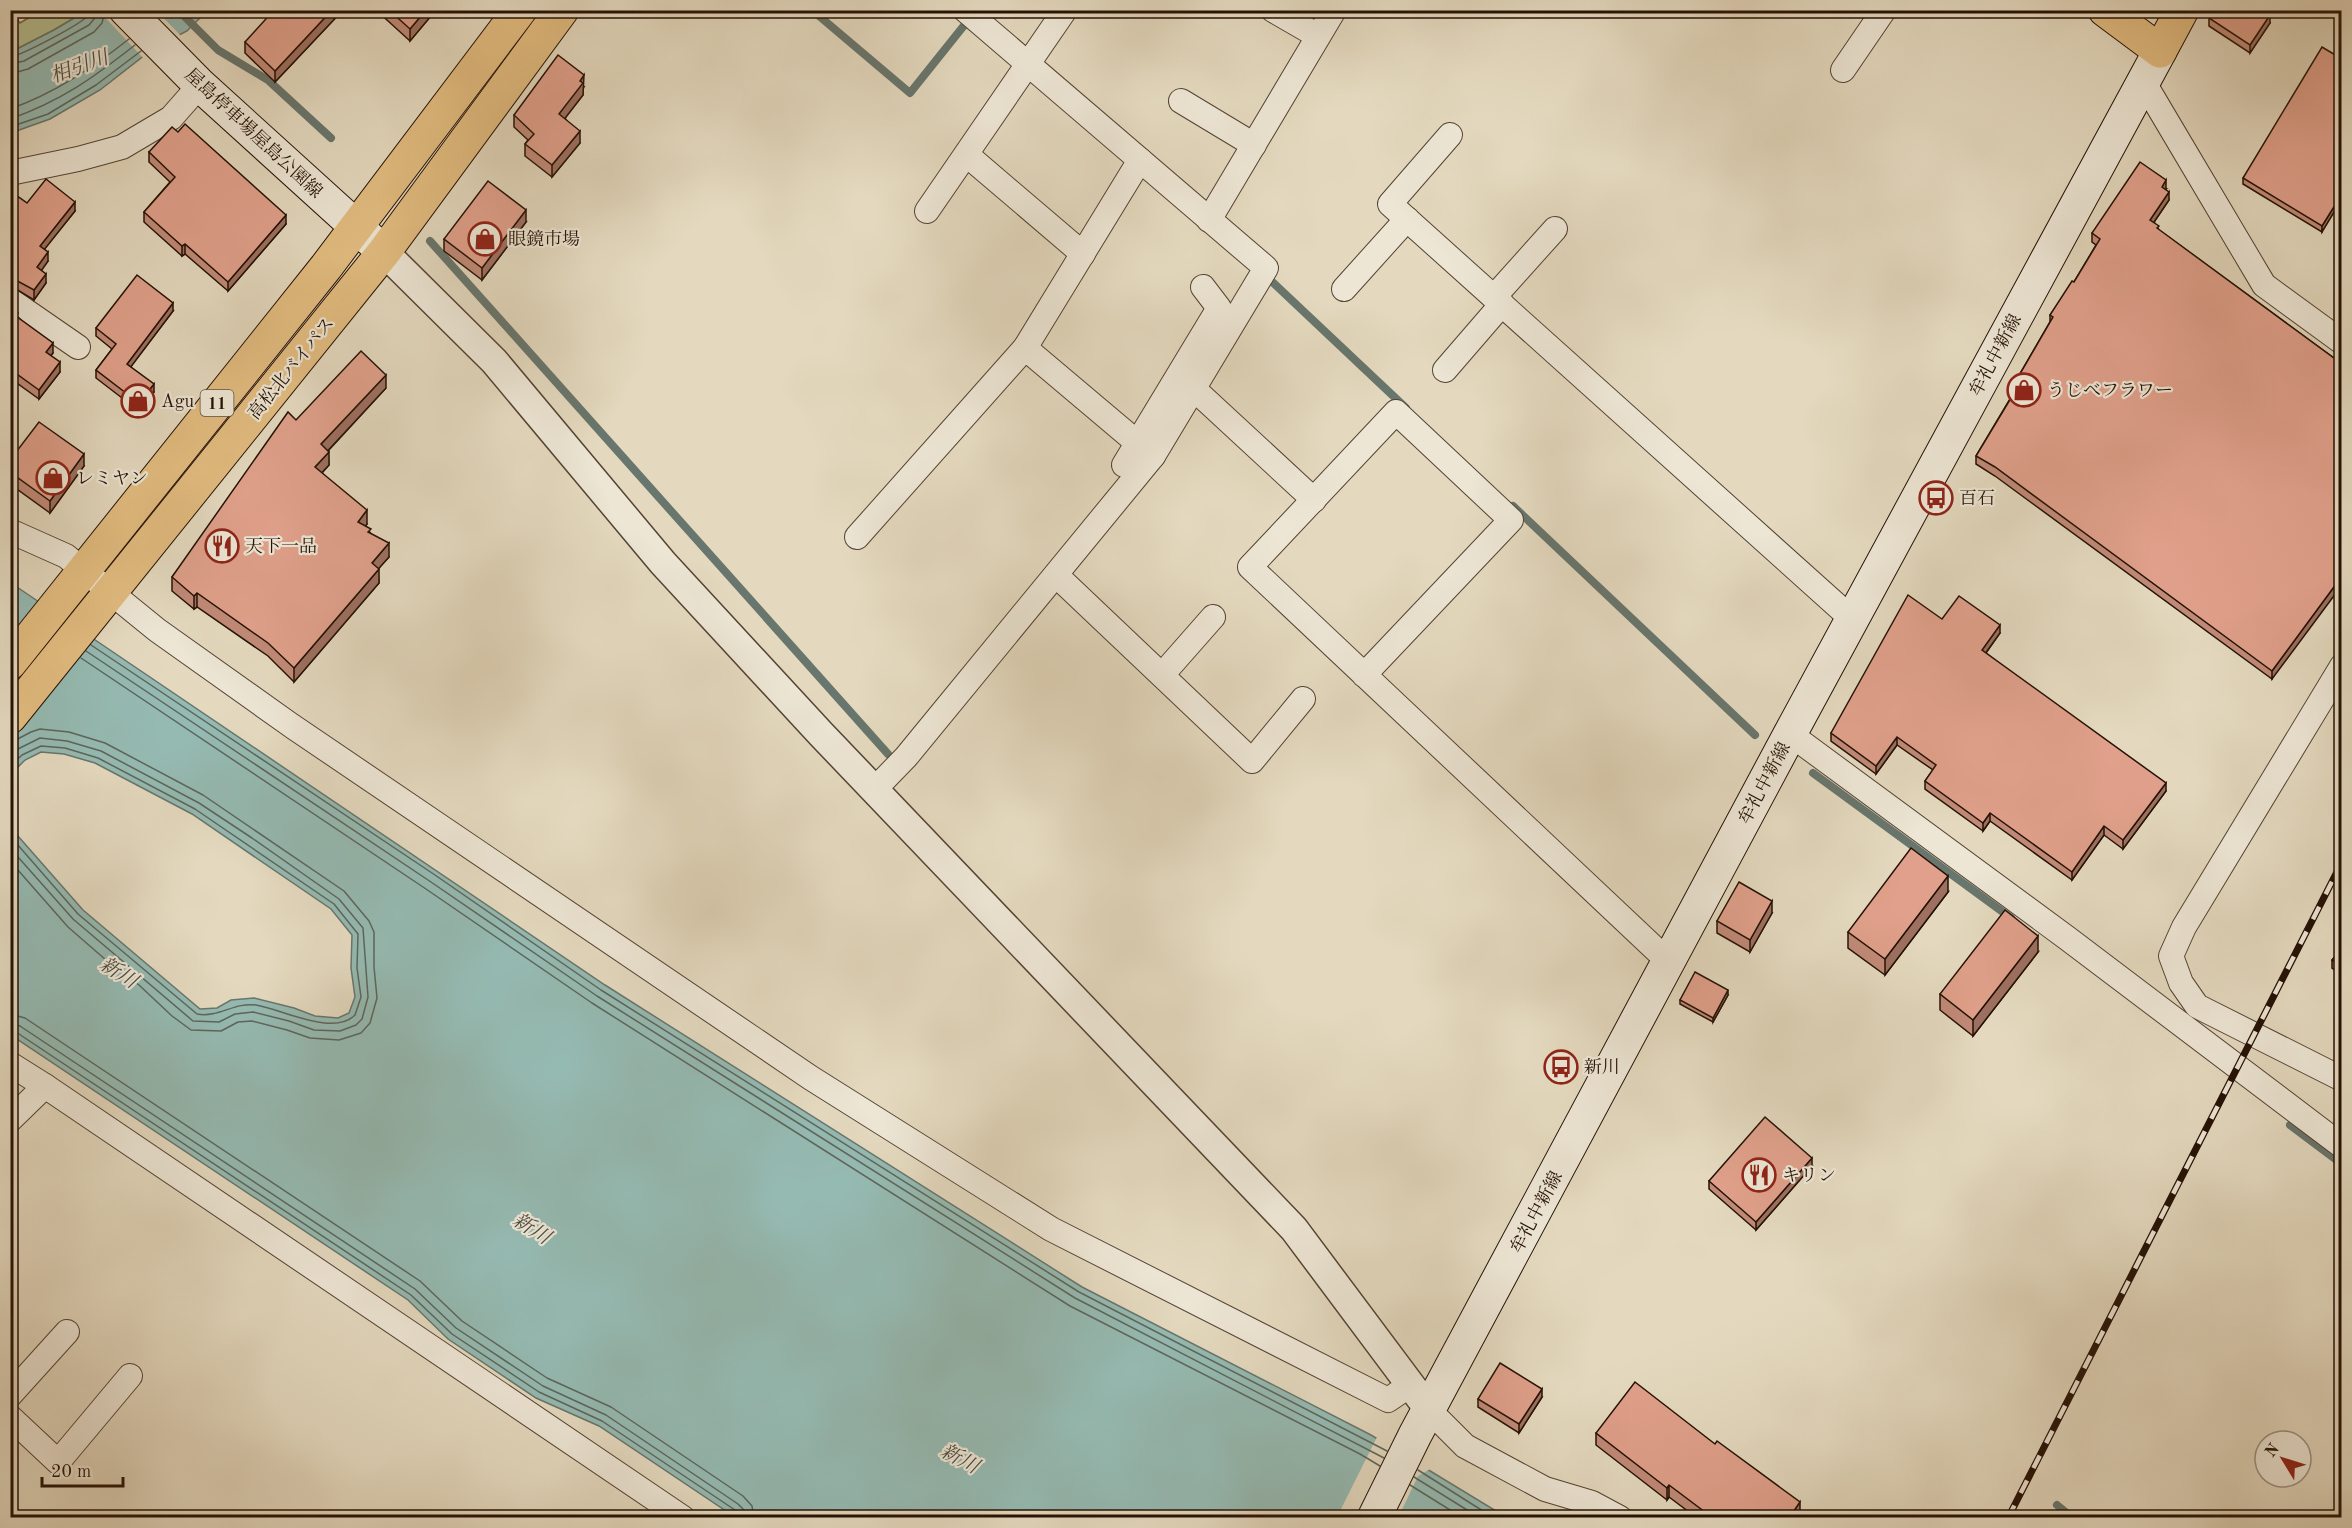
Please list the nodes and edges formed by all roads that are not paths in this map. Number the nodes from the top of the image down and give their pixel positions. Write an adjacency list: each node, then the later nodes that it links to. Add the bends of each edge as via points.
1 (126, 10): 15 (main road, 屋島停車場屋島公園線)
2 (520, 10): 26 (main road, 高松北バイパス / 11)
3 (562, 10): 28 (main road, 高松北バイパス / 11)
4 (966, 10): 13 (street)
5 (1065, 10): 13 (street)
6 (1273, 10): 11 (street)
7 (1334, 10): 11 (street)
8 (1884, 10): 14 (street)
9 (2105, 10): 12 (main road)
10 (2182, 10): 12 (main road)
11 (1318, 36): 19 (street)
12 (2160, 51): 16 (main road, 牟礼中新線)
13 (1029, 65): 20 (street); 21 (street)
14 (1843, 69)
15 (196, 81): 22 (street, via 171,118 122,147); 26 (main road, 屋島停車場屋島公園線)
16 (2144, 81): 34 (street, via 2264,285); 48 (main road, 牟礼中新線)
17 (1181, 101): 19 (street)
18 (1450, 135): 24 (street, via 1390,204)
19 (1254, 145): 25 (street)
20 (967, 155): 23 (street); 29 (street)
21 (1140, 160): 25 (street); 29 (street)
22 (10, 173)
23 (927, 212)
24 (1407, 219): 31 (street); 33 (street)
25 (1209, 220): 38 (street, via 1266,268)
26 (356, 227): 28 (main road, 屋島停車場屋島公園線); 44 (main road, 高松北バイパス / 11)
27 (1556, 229): 33 (street)
28 (384, 252): 46 (main road, 高松北バイパス / 11); 56 (street, via 494,361 663,563)
29 (1083, 254): 36 (street)
30 (1203, 287): 39 (street, via 1219,308)
31 (1344, 289)
32 (10, 300): 35 (street)
33 (1498, 301): 37 (street); 48 (street)
34 (2342, 342)
35 (78, 347)
36 (1025, 348): 39 (street); 43 (street)
37 (1445, 370)
38 (1194, 389): 39 (street); 41 (street)
39 (1146, 449): 40 (street); 45 (street)
40 (1124, 465)
41 (1314, 500): 52 (street, via 1250,567); 52 (street, via 1396,412 1510,520)
42 (10, 531): 44 (street, via 51,548)
43 (857, 537)
44 (81, 575): 46 (street); 49 (main road, 高松北バイパス / 11)
45 (1056, 575): 51 (street); 56 (street, via 906,757)
46 (107, 596): 54 (main road, 高松北バイパス / 11); 65 (street, via 811,1078 1051,1229 1388,1400)
47 (1213, 616): 51 (street)
48 (1852, 619): 55 (main road, 牟礼中新線)
49 (10, 663)
50 (2342, 666): 59 (street, via 2184,927 2171,956 2181,983 2197,1006)
51 (1162, 675): 53 (street, via 1252,761)
52 (1364, 675): 57 (street)
53 (1304, 699)
54 (10, 717)
55 (1790, 734): 57 (main road, 牟礼中新線); 62 (street)
56 (874, 790): 65 (street, via 1294,1229)
57 (1669, 963): 68 (main road, 牟礼中新線)
58 (10, 1064): 60 (street)
59 (2342, 1079)
60 (45, 1086): 61 (street); 69 (street)
61 (10, 1120)
62 (2342, 1146)
63 (67, 1332): 66 (street)
64 (130, 1376): 67 (street, via 58,1462)
65 (1410, 1385): 68 (street)
66 (10, 1395)
67 (10, 1417)
68 (1422, 1423): 70 (main road, 牟礼中新線); 71 (street, via 1545,1489 1592,1503)
69 (683, 1518)
70 (1374, 1518)
71 (1620, 1518)

